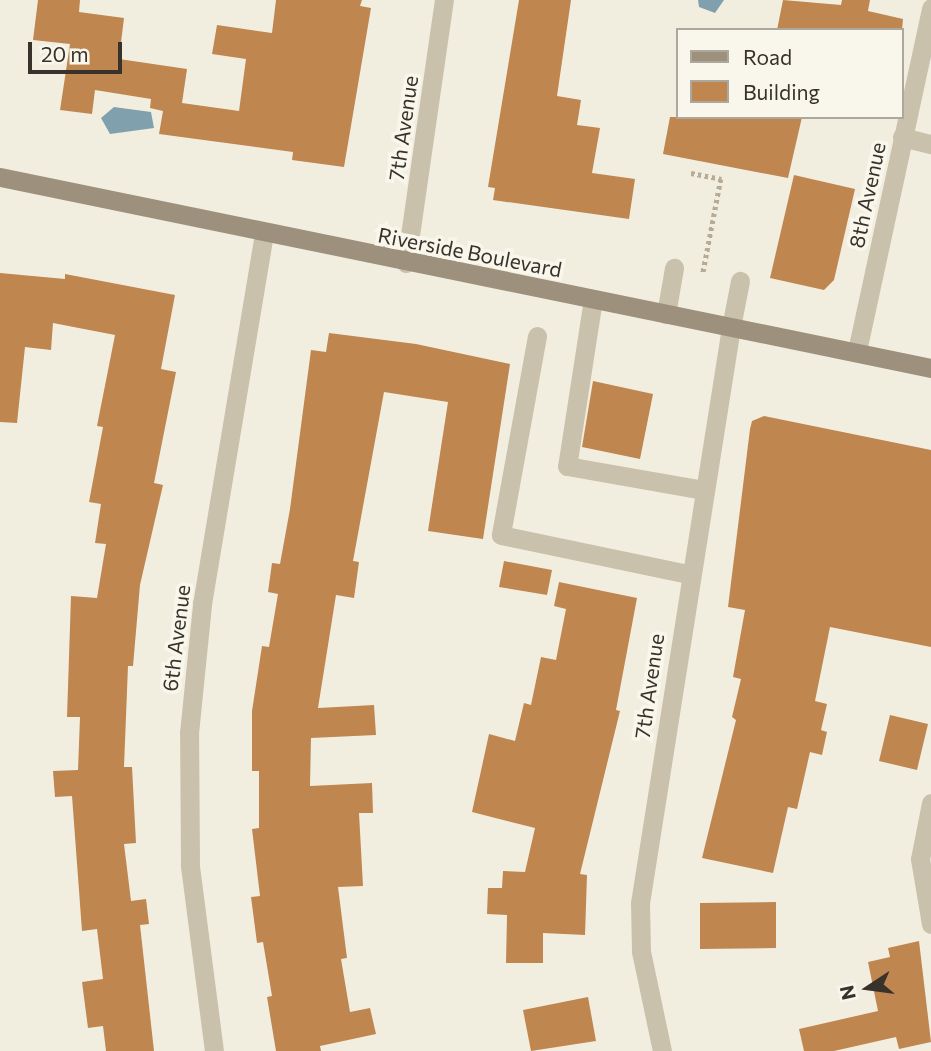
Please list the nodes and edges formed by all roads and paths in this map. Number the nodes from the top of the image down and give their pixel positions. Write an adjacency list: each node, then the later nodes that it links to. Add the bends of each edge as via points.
1 (444, 0): 8 (street, 7th Avenue)
2 (931, 8): 3 (street, 8th Avenue)
3 (902, 137): 4 (street); 16 (street, 8th Avenue)
4 (931, 144)
5 (691, 173): 10 (path, via 721,179)
6 (0, 177): 7 (main road, Riverside Boulevard)
7 (264, 235): 8 (main road, Riverside Boulevard); 22 (street, 6th Avenue, via 202,604 189,733 190,865)
8 (406, 263): 12 (main road, Riverside Boulevard)
9 (674, 268): 13 (street)
10 (702, 273)
11 (740, 281): 14 (street, 7th Avenue)
12 (593, 299): 13 (main road, Riverside Boulevard); 18 (street, via 567,466)
13 (666, 314): 14 (main road, Riverside Boulevard)
14 (731, 327): 16 (main road, Riverside Boulevard); 18 (street, 7th Avenue)
15 (537, 336): 19 (street, via 501,535)
16 (857, 351): 17 (main road, Riverside Boulevard)
17 (931, 368)
18 (703, 490): 19 (street, 7th Avenue)
19 (688, 574): 23 (street, 7th Avenue, via 639,916 640,951)
20 (931, 803): 21 (street, via 920,871)
21 (931, 924)
22 (214, 1051)
23 (662, 1051)

